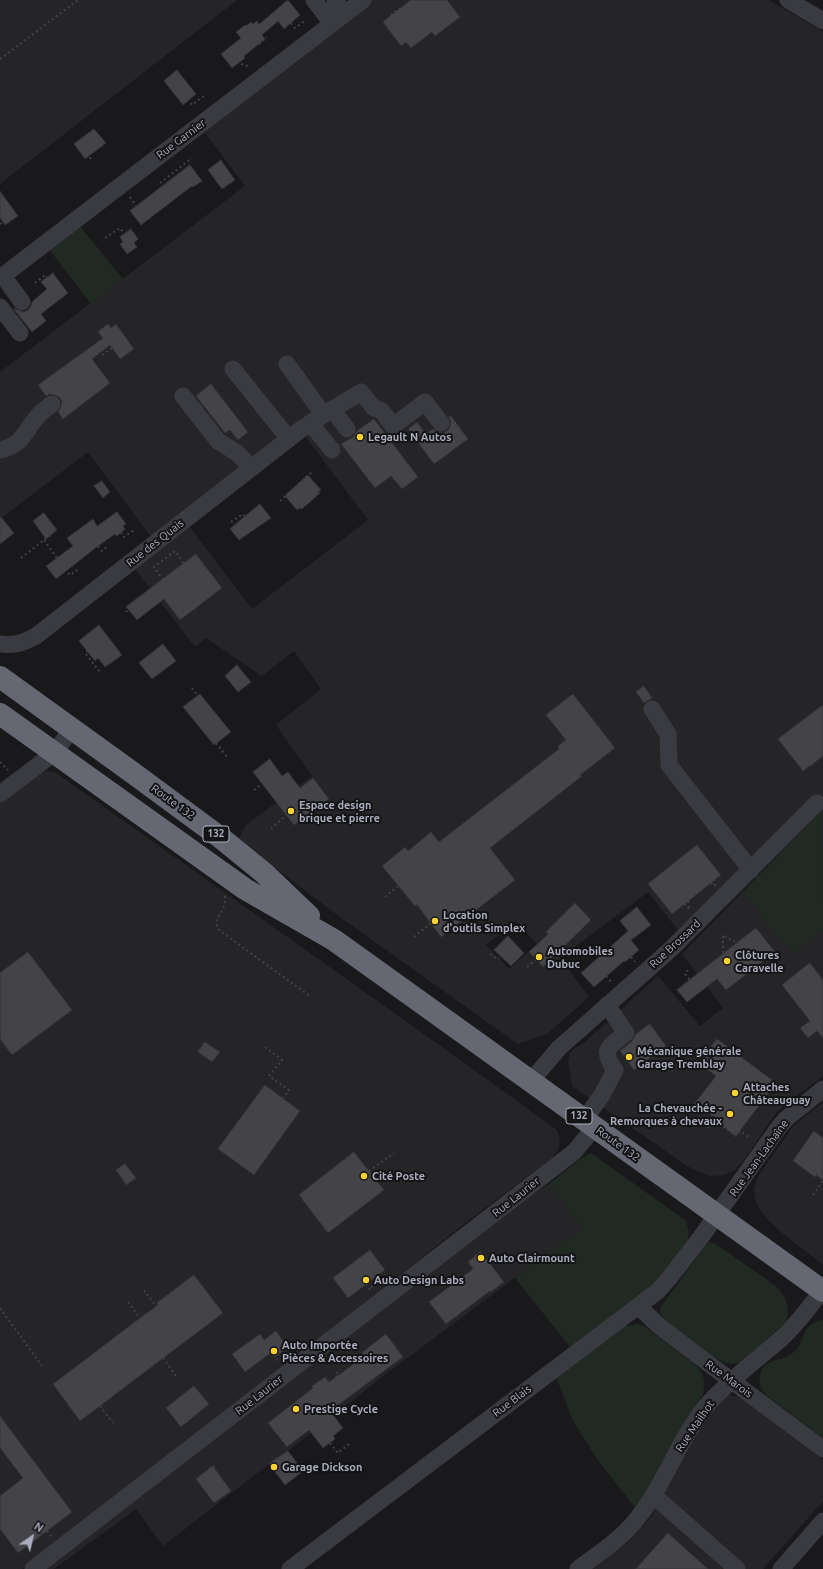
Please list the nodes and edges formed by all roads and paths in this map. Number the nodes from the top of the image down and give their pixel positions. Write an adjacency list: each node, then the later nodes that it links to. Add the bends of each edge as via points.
1 (78, 0): 15 (path)
2 (314, 0): 12 (street)
3 (335, 0): 7 (street)
4 (362, 0): 7 (street, Rue Garnier)
5 (788, 0): 10 (street)
6 (403, 6): 8 (path)
7 (345, 13): 12 (street, Rue Garnier)
8 (391, 15)
9 (306, 20): 11 (path, via 295,28)
10 (823, 21)
11 (291, 22)
12 (332, 24): 32 (street, Rue Garnier)
13 (267, 38): 14 (path)
14 (258, 44)
15 (0, 59)
16 (241, 64): 17 (path)
17 (248, 66)
18 (205, 96): 19 (path, via 192,105)
19 (191, 103)
20 (91, 155): 22 (path)
21 (192, 158): 23 (path)
22 (90, 160)
23 (176, 170): 24 (path); 25 (path)
24 (179, 173)
25 (168, 176): 26 (path); 27 (path)
26 (170, 180)
27 (160, 183)
28 (2, 222): 29 (path)
29 (0, 224)
30 (124, 234): 31 (path, via 120,228)
31 (105, 238)
32 (1, 277): 35 (street, via 18,296)
33 (47, 277): 34 (path, via 45,275)
34 (35, 283)
35 (0, 301)
36 (0, 307): 37 (street)
37 (20, 333)
38 (112, 348): 39 (path)
39 (102, 355)
40 (287, 364): 44 (street)
41 (233, 370): 48 (street)
42 (182, 396): 51 (street, via 218,441 237,453)
43 (52, 404): 49 (street, via 37,417 19,441 7,449)
44 (327, 412): 45 (street, via 362,392 393,426 425,402); 47 (street); 50 (street, via 310,423)
45 (441, 423)
46 (304, 427): 48 (street, Rue des Quais)
47 (347, 429)
48 (289, 439): 51 (street, Rue des Quais)
49 (0, 450)
50 (332, 450)
51 (252, 468): 62 (street, Rue des Quais)
52 (313, 471): 53 (path)
53 (280, 501)
54 (244, 516): 55 (path, via 243,514)
55 (232, 522)
56 (134, 530): 57 (path, via 124,537)
57 (121, 532)
58 (53, 533): 59 (path)
59 (44, 540): 63 (path); 64 (path)
60 (98, 546): 61 (path, via 102,551)
61 (108, 546)
62 (158, 555): 65 (path, via 175,552); 68 (path, via 154,567); 71 (street, Rue des Quais, via 36,636 23,643)
63 (21, 558)
64 (57, 558)
65 (184, 564)
66 (80, 568): 67 (path, via 70,575)
67 (68, 573)
68 (163, 580)
69 (128, 610): 70 (path)
70 (126, 612)
71 (0, 644)
72 (88, 652): 73 (path, via 85,653)
73 (100, 672)
74 (0, 677): 79 (highway, Route 132 / 132)
75 (192, 688): 76 (path)
76 (198, 696)
77 (652, 709): 93 (street, via 668,734 669,765)
78 (0, 714): 81 (highway, Route 132 / 132)
79 (72, 729): 81 (street); 91 (highway, Route 132 / 132)
80 (216, 743): 82 (path)
81 (54, 752): 87 (street); 92 (highway, Route 132 / 132)
82 (227, 757)
83 (816, 761): 84 (path)
84 (811, 765)
85 (262, 784): 86 (path)
86 (254, 790)
87 (0, 794)
88 (817, 803): 93 (street, Rue Brossard)
89 (286, 815): 90 (path)
90 (271, 829)
91 (221, 838): 92 (highway); 103 (highway, Route 132 / 132, via 264,873)
92 (205, 860): 94 (highway, Route 132 / 132)
93 (751, 870): 113 (street, Rue Brossard, via 671,949)
94 (228, 877): 103 (highway, Route 132 / 132); 112 (path, via 224,905 217,920 219,930)
95 (714, 880): 96 (path, via 715,886)
96 (711, 883)
97 (398, 886): 98 (path)
98 (385, 897)
99 (688, 901): 100 (path)
100 (689, 909)
101 (431, 924): 102 (path)
102 (414, 938)
103 (334, 940): 115 (highway, Route 132 / 132)
104 (737, 943): 105 (path, via 723,935)
105 (723, 953)
106 (490, 954): 107 (path, via 496,959)
107 (499, 958)
108 (536, 959): 109 (path)
109 (527, 967)
110 (688, 970): 111 (path, via 685,974)
111 (690, 980)
112 (311, 997)
113 (607, 1005): 115 (street, Rue Brossard, via 559,1048); 120 (street, Rue Laurier, via 626,1033 610,1046 606,1053 606,1058 615,1070)
114 (265, 1047): 117 (path, via 282,1060 269,1076 289,1090)
115 (531, 1081): 120 (highway, Route 132 / 132)
116 (823, 1089): 127 (street, Rue Jean-Lachaîne, via 783,1122)
117 (283, 1098)
118 (695, 1103): 119 (path, via 716,1118)
119 (714, 1120): 121 (path); 122 (path, via 736,1136 740,1131)
120 (590, 1124): 127 (highway, Route 132 / 132); 156 (street, Rue Laurier, via 574,1152)
121 (708, 1128)
122 (750, 1138)
123 (394, 1153): 124 (path)
124 (369, 1171)
125 (823, 1180): 126 (path)
126 (814, 1195)
127 (717, 1215): 131 (highway, Route 132 / 132); 133 (street, Rue Blais, via 668,1280)
128 (482, 1252): 129 (path)
129 (475, 1256)
130 (144, 1290): 136 (path)
131 (823, 1291): 142 (street, Rue Mailhot, via 796,1324)
132 (128, 1302): 135 (path)
133 (638, 1306): 142 (street, Rue Marois, via 659,1326); 157 (street, Rue Blais)
134 (0, 1308): 138 (path)
135 (140, 1318)
136 (169, 1324)
137 (163, 1358): 140 (path)
138 (42, 1366)
139 (341, 1370): 141 (path)
140 (176, 1376)
141 (336, 1377)
142 (733, 1381): 149 (street, Rue Marois); 154 (street, Rue Mailhot, via 714,1398 699,1417)
143 (100, 1406): 146 (path)
144 (189, 1420): 145 (path)
145 (186, 1422)
146 (113, 1423)
147 (330, 1443): 148 (path, via 338,1453)
148 (350, 1444)
149 (823, 1448)
150 (278, 1458): 151 (path)
151 (272, 1462)
152 (209, 1468): 153 (path, via 212,1466)
153 (216, 1470)
154 (653, 1495): 158 (street, Rue Mailhot, via 629,1529); 159 (street)
155 (823, 1522): 160 (street)
156 (33, 1569)
157 (290, 1569)
158 (578, 1569)
159 (737, 1569)
160 (781, 1569)

